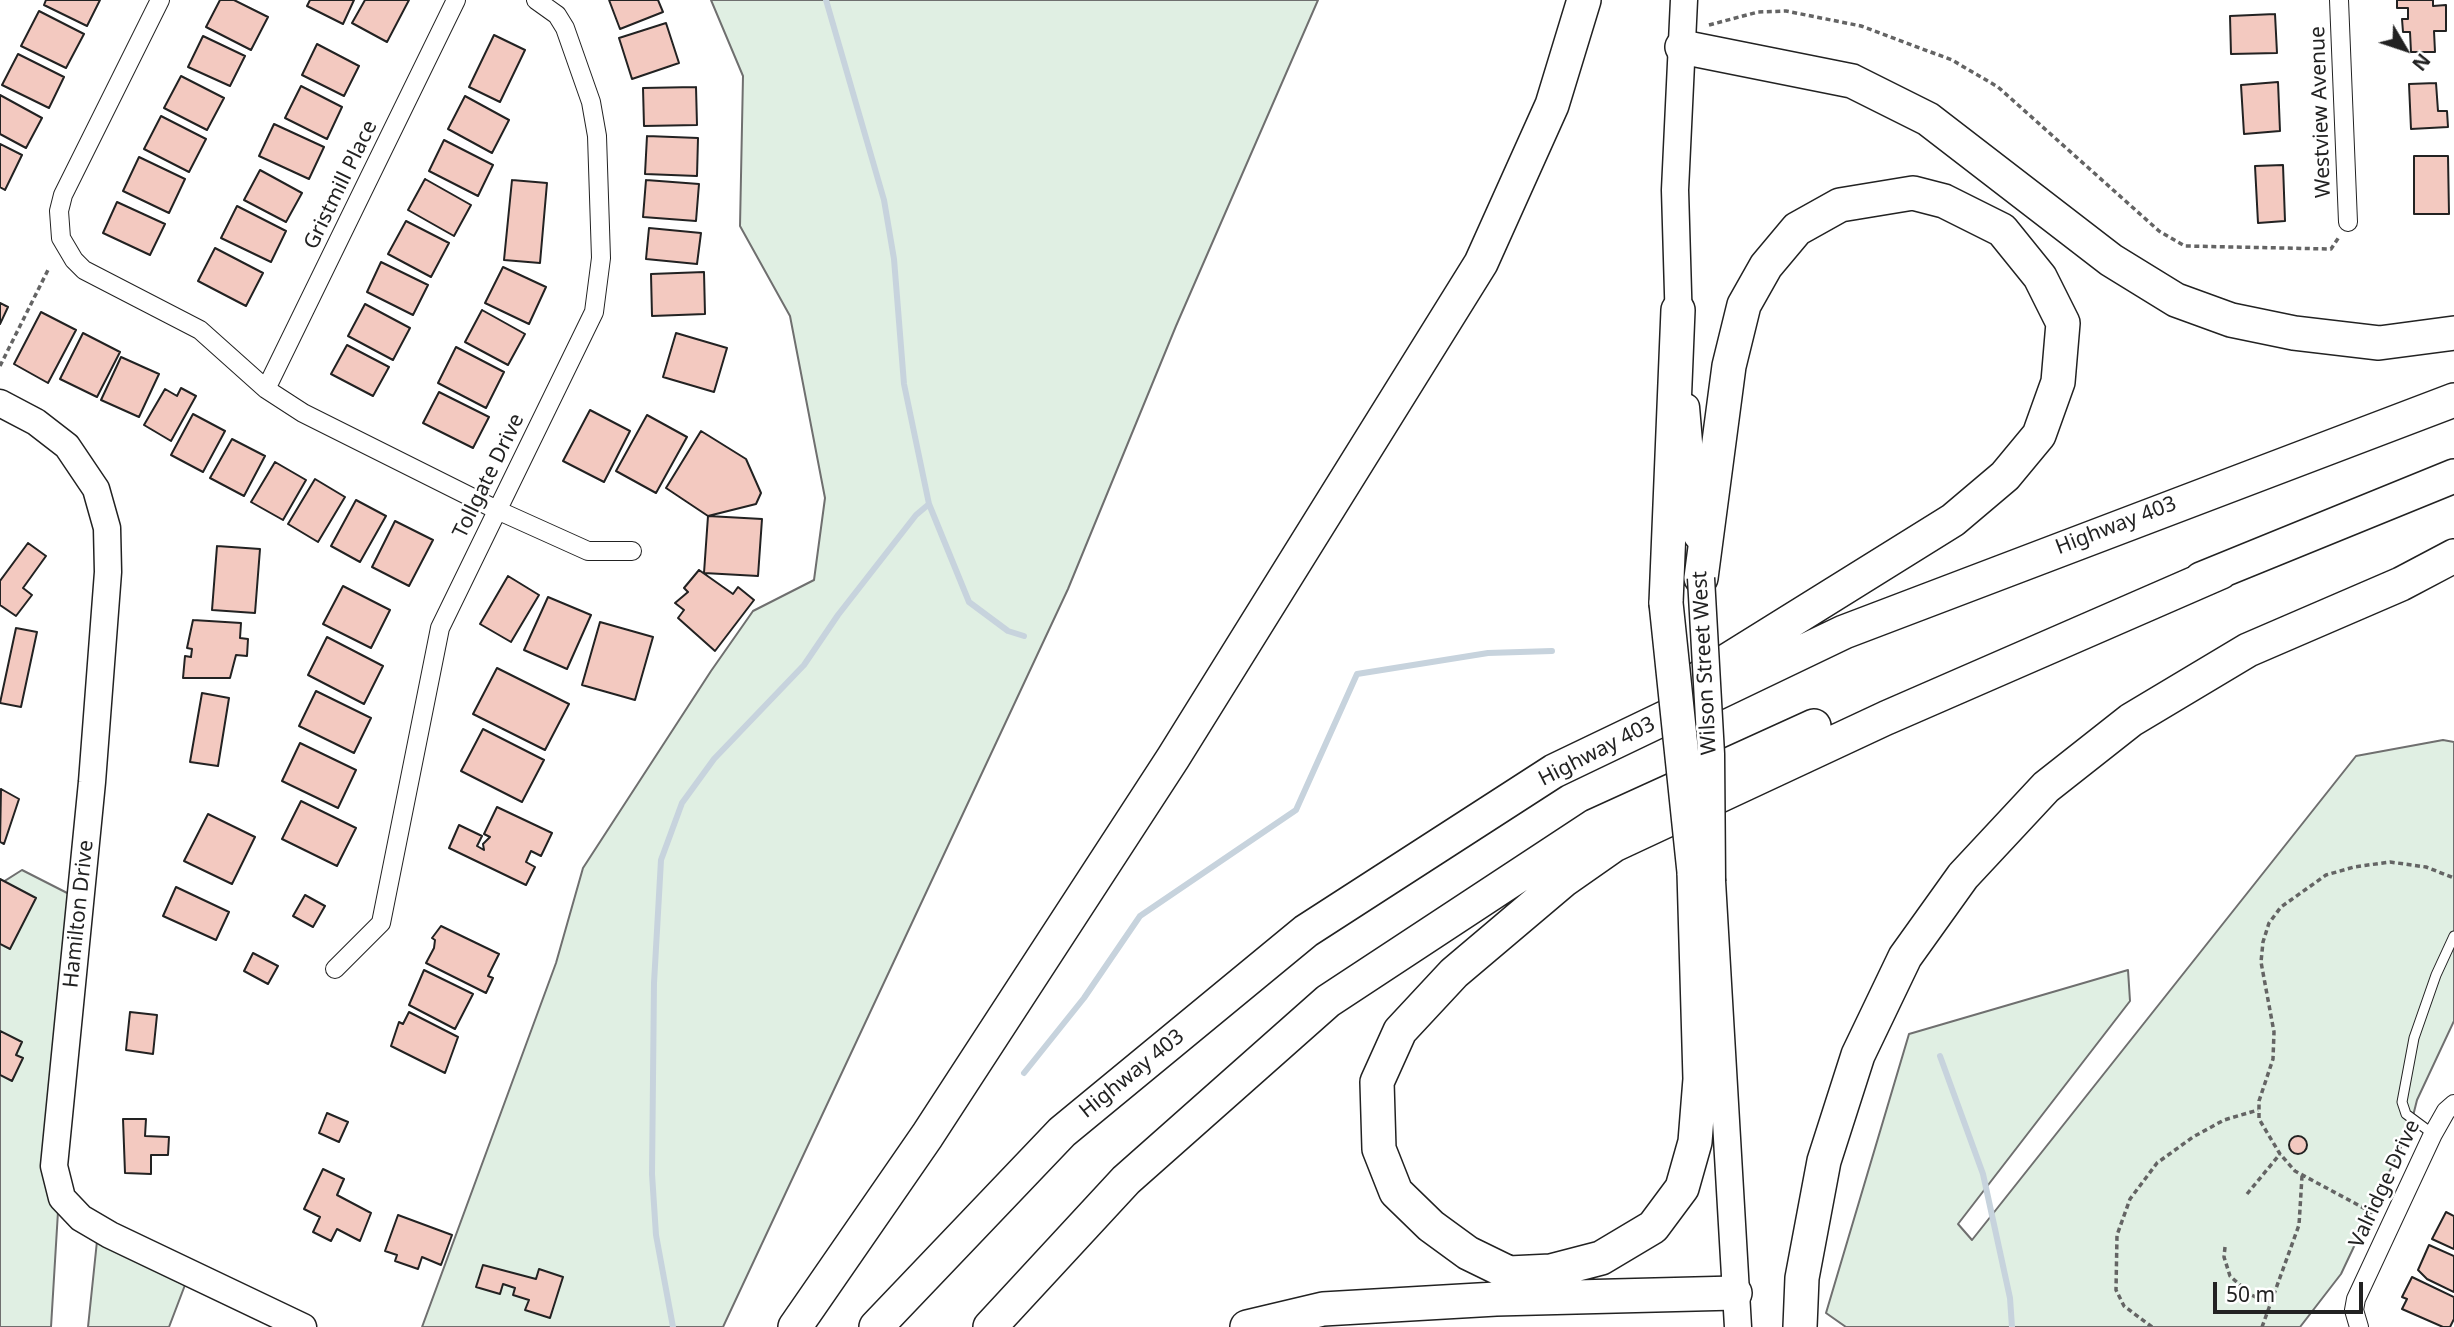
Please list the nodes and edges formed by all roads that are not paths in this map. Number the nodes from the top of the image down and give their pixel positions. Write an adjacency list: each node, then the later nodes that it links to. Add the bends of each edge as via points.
1 (160, 0): 11 (street, via 63,195 61,238 84,270 200,330)
2 (456, 0): 11 (street, Gristmill Place)
3 (536, 0): 15 (street, Tollgate Drive, via 565,28 591,102 597,136 599,286 586,332)
4 (1584, 0): 28 (highway, via 1552,105 1481,262 1173,758 927,1136)
5 (1684, 0): 7 (main road, Wilson Street West)
6 (2339, 0): 8 (street, Westview Avenue)
7 (1682, 38): 9 (main road, Wilson Street West, via 1675,190); 10 (highway, via 1852,81 1928,119 2111,260 2187,304 2231,320 2294,333 2379,343)
8 (2348, 222)
9 (1678, 310): 19 (main road, Wilson Street West); 21 (highway, bridge, via 1666,603)
10 (2454, 332)
11 (267, 389): 15 (street, via 303,413)
12 (2454, 400): 20 (highway, Highway 403, via 1844,632)
13 (0, 403): 27 (main road, Hamilton Drive, via 68,446 96,489 107,528 108,572 92,782 54,1166 62,1198 110,1235)
14 (2454, 476): 18 (highway)
15 (497, 510): 16 (street, via 587,551); 23 (street, Tollgate Drive, via 440,628 381,923)
16 (632, 551)
17 (2454, 556): 33 (highway, via 2401,584 2248,649 2132,720 2046,787 1963,876 1905,957 1858,1055 1824,1161 1802,1278)
18 (2221, 572): 21 (highway, via 1886,718 1614,845 1564,880 1454,973 1400,1031 1377,1082 1379,1149 1396,1192 1468,1253 1509,1273 1550,1271 1601,1258 1653,1227 1682,1188 1695,1142 1700,1079); 30 (highway, via 1858,706 1594,827 1328,1001 1126,1181)
19 (1701, 578): 20 (highway, via 1729,366 1744,305 1766,266 1797,229 1840,205 1913,193 1944,201 2002,230 2039,277 2063,323 2058,382 2039,435 2005,476 1952,520); 21 (main road, Wilson Street West, bridge, via 1711,754)
20 (1554, 771): 29 (highway, Highway 403, via 1306,931 1062,1132)
21 (1703, 876): 26 (main road, Wilson Street West)
22 (2454, 936): 25 (lane, via 2414,1038 2402,1102 2406,1114)
23 (335, 969)
24 (2454, 1104): 25 (street, Valridge Drive)
25 (2433, 1134): 34 (street, Valridge Drive, via 2356,1299)
26 (1735, 1293): 31 (highway, via 1323,1309); 32 (main road, Wilson Street West)
27 (303, 1327)
28 (795, 1327)
29 (876, 1327)
30 (990, 1327)
31 (1247, 1327)
32 (1738, 1327)
33 (1800, 1327)
34 (2359, 1327)

